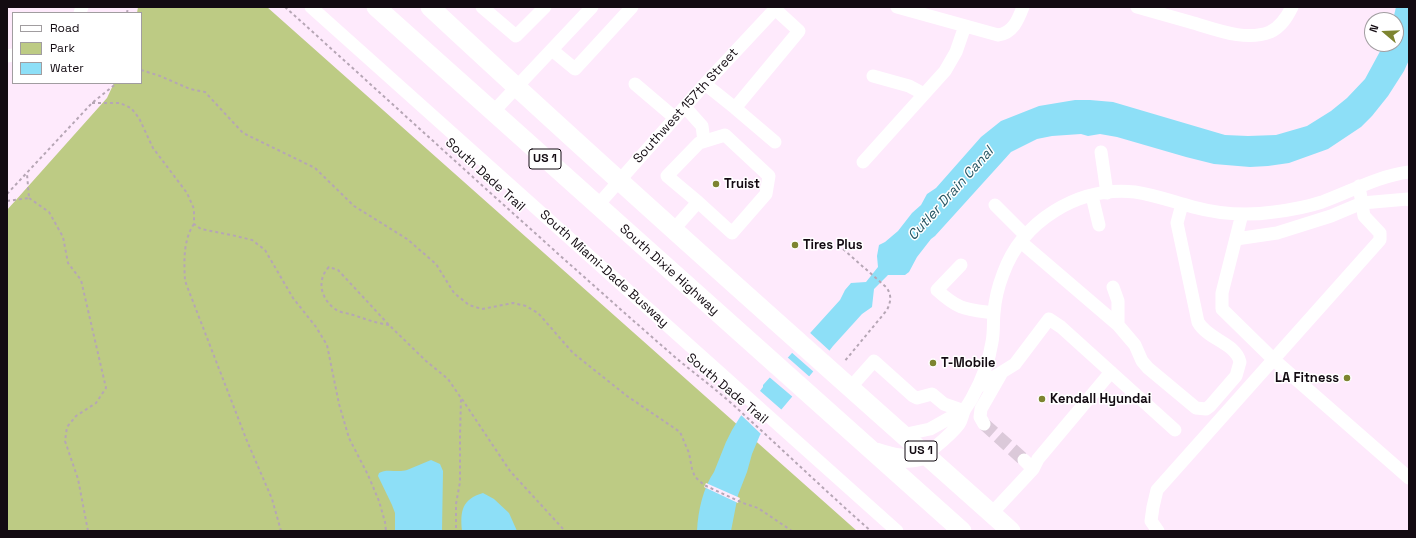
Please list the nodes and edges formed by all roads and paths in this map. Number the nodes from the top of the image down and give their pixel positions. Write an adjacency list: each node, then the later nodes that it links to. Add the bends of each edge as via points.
1 (285, 7): 82 (path, South Dade Trail)
2 (311, 7): 83 (street, South Miami-Dade Busway)
3 (376, 7): 27 (highway, South Dixie Highway / US 1)
4 (430, 7): 22 (highway, US 1)
5 (482, 7): 6 (street, via 516,36)
6 (545, 7)
7 (592, 7): 16 (street)
8 (632, 7): 16 (street, via 576,69)
9 (897, 7): 14 (street)
10 (1023, 7): 15 (street, via 1016,23 1008,32 998,35)
11 (1137, 7): 12 (street, via 1246,36 1276,29)
12 (1292, 7)
13 (776, 8): 21 (street, Southwest 157th Street); 26 (street, via 799,31)
14 (936, 12): 15 (street)
15 (965, 26): 23 (street, via 956,52)
16 (552, 50): 22 (street)
17 (142, 70): 81 (path, via 190,89 205,92 243,133 315,168 354,206 407,239 436,264 454,293 469,305 482,309 513,303 526,306 538,313 574,353 627,396 680,432 695,477 704,485 758,508)
18 (874, 76): 23 (street, via 909,86)
19 (116, 84): 24 (path)
20 (635, 84): 28 (street)
21 (705, 84): 25 (street, Southwest 157th Street); 26 (street)
22 (517, 88): 27 (street); 35 (highway, US 1)
23 (924, 94): 32 (street)
24 (92, 102): 34 (path); 49 (path, via 120,103 131,108 139,118 153,148 187,193 194,209)
25 (684, 107): 28 (street, Southwest 157th Street); 29 (street, via 702,126)
26 (735, 108): 30 (street)
27 (493, 112): 47 (highway, South Dixie Highway / US 1)
28 (675, 118): 35 (street, Southwest 157th Street)
29 (704, 141): 43 (street, via 667,176); 43 (street, via 725,135 769,176 766,194 732,233)
30 (775, 142)
31 (1101, 152): 37 (street)
32 (863, 162)
33 (1409, 172): 36 (street)
34 (27, 173): 38 (path); 40 (path)
35 (620, 180): 47 (street, Southwest 157th Street); 51 (highway, US 1)
36 (1359, 186): 44 (street); 48 (street, via 1306,207)
37 (1107, 193): 39 (street); 45 (street, via 1137,192)
38 (7, 194)
39 (1092, 196): 50 (street); 52 (street, via 1050,213)
40 (29, 198): 42 (path); 76 (path, via 49,212 63,237 68,263 81,280 106,388 96,403 76,416 67,426 65,442 78,479)
41 (1409, 200): 44 (street)
42 (7, 201)
43 (698, 202): 51 (street)
44 (1362, 203): 53 (street, via 1277,233); 60 (street, via 1364,216 1380,233 1380,240)
45 (1182, 204): 48 (street, via 1215,212); 59 (street, via 1177,224 1196,317 1200,326 1236,353 1240,362 1236,376 1210,406 1206,409 1196,408 1148,368 1135,345)
46 (995, 205): 52 (street)
47 (597, 206): 71 (highway, South Dixie Highway / US 1)
48 (1242, 214): 53 (street)
49 (194, 224): 77 (path, via 189,232 184,260 185,280 272,499); 78 (path, via 201,230 252,240 265,250 293,298 316,327 327,345 349,438 379,501)
50 (1099, 225)
51 (674, 229): 61 (highway, US 1)
52 (1023, 238): 57 (street, via 1004,272 997,291); 59 (street)
53 (1236, 239): 60 (street, via 1222,294 1222,309)
54 (842, 249): 61 (path, via 881,283 890,293 891,301 887,310)
55 (960, 265): 57 (street, via 937,290 962,308)
56 (1112, 288): 59 (street, via 1118,301)
57 (994, 313): 64 (street, via 990,355)
58 (389, 325): 58 (path, via 338,270 329,267 324,272 320,286 326,299 336,310); 66 (path, via 448,379)
59 (1118, 325)
60 (1273, 359): 73 (street); 75 (street, via 1157,490 1151,520)
61 (832, 372): 65 (highway, US 1)
62 (1002, 372): 63 (street, via 1015,364 1049,319); 64 (street); 68 (street, via 981,410 980,417)
63 (1111, 372): 69 (street); 74 (street, via 1038,459 1028,465)
64 (978, 387): 67 (street)
65 (850, 388): 67 (street, via 874,361 913,396 917,398 932,394 944,404); 70 (highway, US 1)
66 (461, 398): 79 (path, via 460,482 456,504); 80 (path, via 510,471)
67 (964, 411): 70 (street, via 930,429); 72 (street, via 956,427)
68 (984, 424)
69 (1175, 430)
70 (902, 435): 72 (highway, US 1)
71 (873, 451): 72 (highway, via 900,458 914,459); 84 (highway, South Dixie Highway / US 1)
72 (926, 455): 74 (highway, US 1)
73 (1409, 478)
74 (992, 514): 85 (highway, US 1)
75 (1152, 528)
76 (88, 531)
77 (281, 531)
78 (386, 531)
79 (456, 531)
80 (565, 531)
81 (792, 531)
82 (871, 531)
83 (897, 531)
84 (962, 531)
85 (1011, 531)

